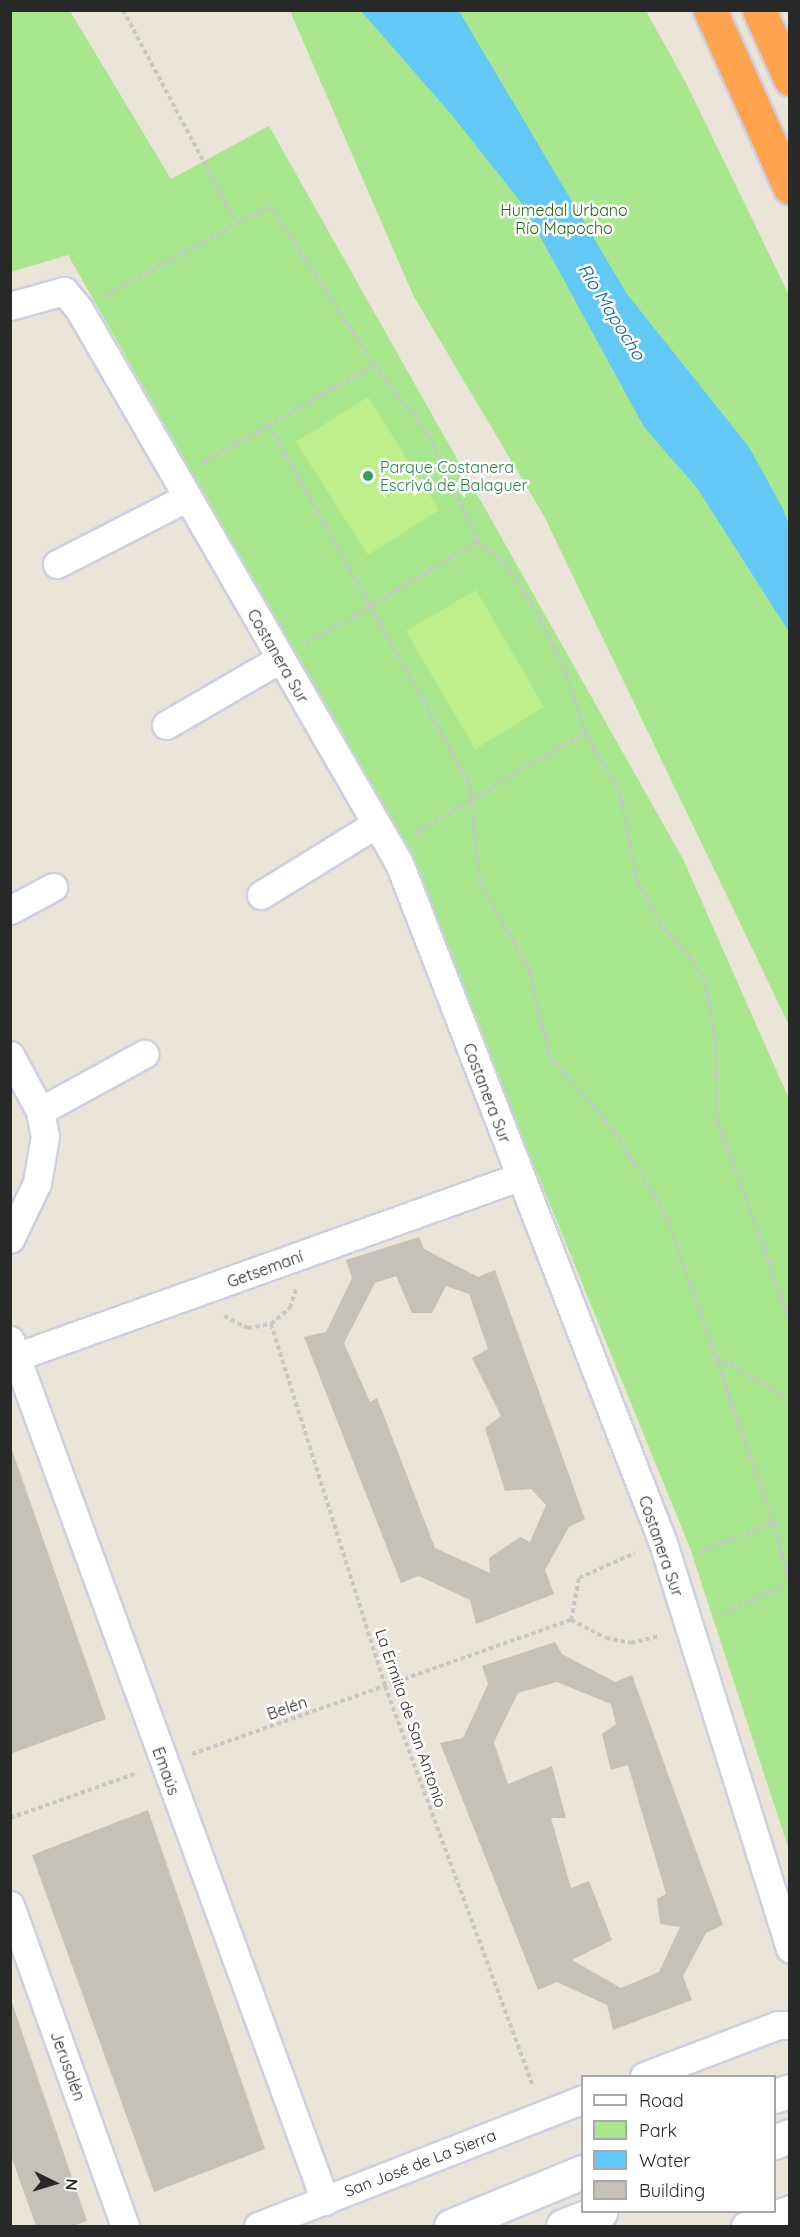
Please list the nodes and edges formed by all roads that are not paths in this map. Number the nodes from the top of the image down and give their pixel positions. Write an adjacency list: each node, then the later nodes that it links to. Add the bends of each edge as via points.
1 (710, 10): 4 (highway)
2 (759, 10): 3 (highway)
3 (789, 79)
4 (789, 188)
5 (10, 306): 6 (street, Costanera Sur, via 72,300)
6 (182, 487): 7 (street); 8 (street, Costanera Sur)
7 (57, 564)
8 (279, 659): 9 (street); 10 (street, Costanera Sur)
9 (166, 724)
10 (376, 824): 12 (street); 17 (street, Costanera Sur, via 390,849)
11 (53, 887): 13 (street)
12 (261, 895)
13 (10, 910)
14 (144, 1054): 16 (street)
15 (10, 1055): 16 (street)
16 (40, 1111): 18 (street, via 45,1136 43,1165)
17 (519, 1177): 19 (street, Getsemaní, via 209,1290); 21 (street, Costanera Sur, via 666,1554)
18 (10, 1239)
19 (13, 1352): 26 (street, Emaús)
20 (10, 1905): 29 (street, Jerusalén)
21 (789, 1949)
22 (789, 2025): 23 (street, via 778,2025)
23 (647, 2075)
24 (581, 2100): 26 (street, San José de La Sierra)
25 (581, 2172): 31 (main road)
26 (325, 2201): 30 (street, San José de La Sierra)
27 (789, 2209): 33 (street)
28 (595, 2213): 32 (main road)
29 (125, 2226)
30 (258, 2226)
31 (452, 2226)
32 (563, 2226)
33 (745, 2226)

